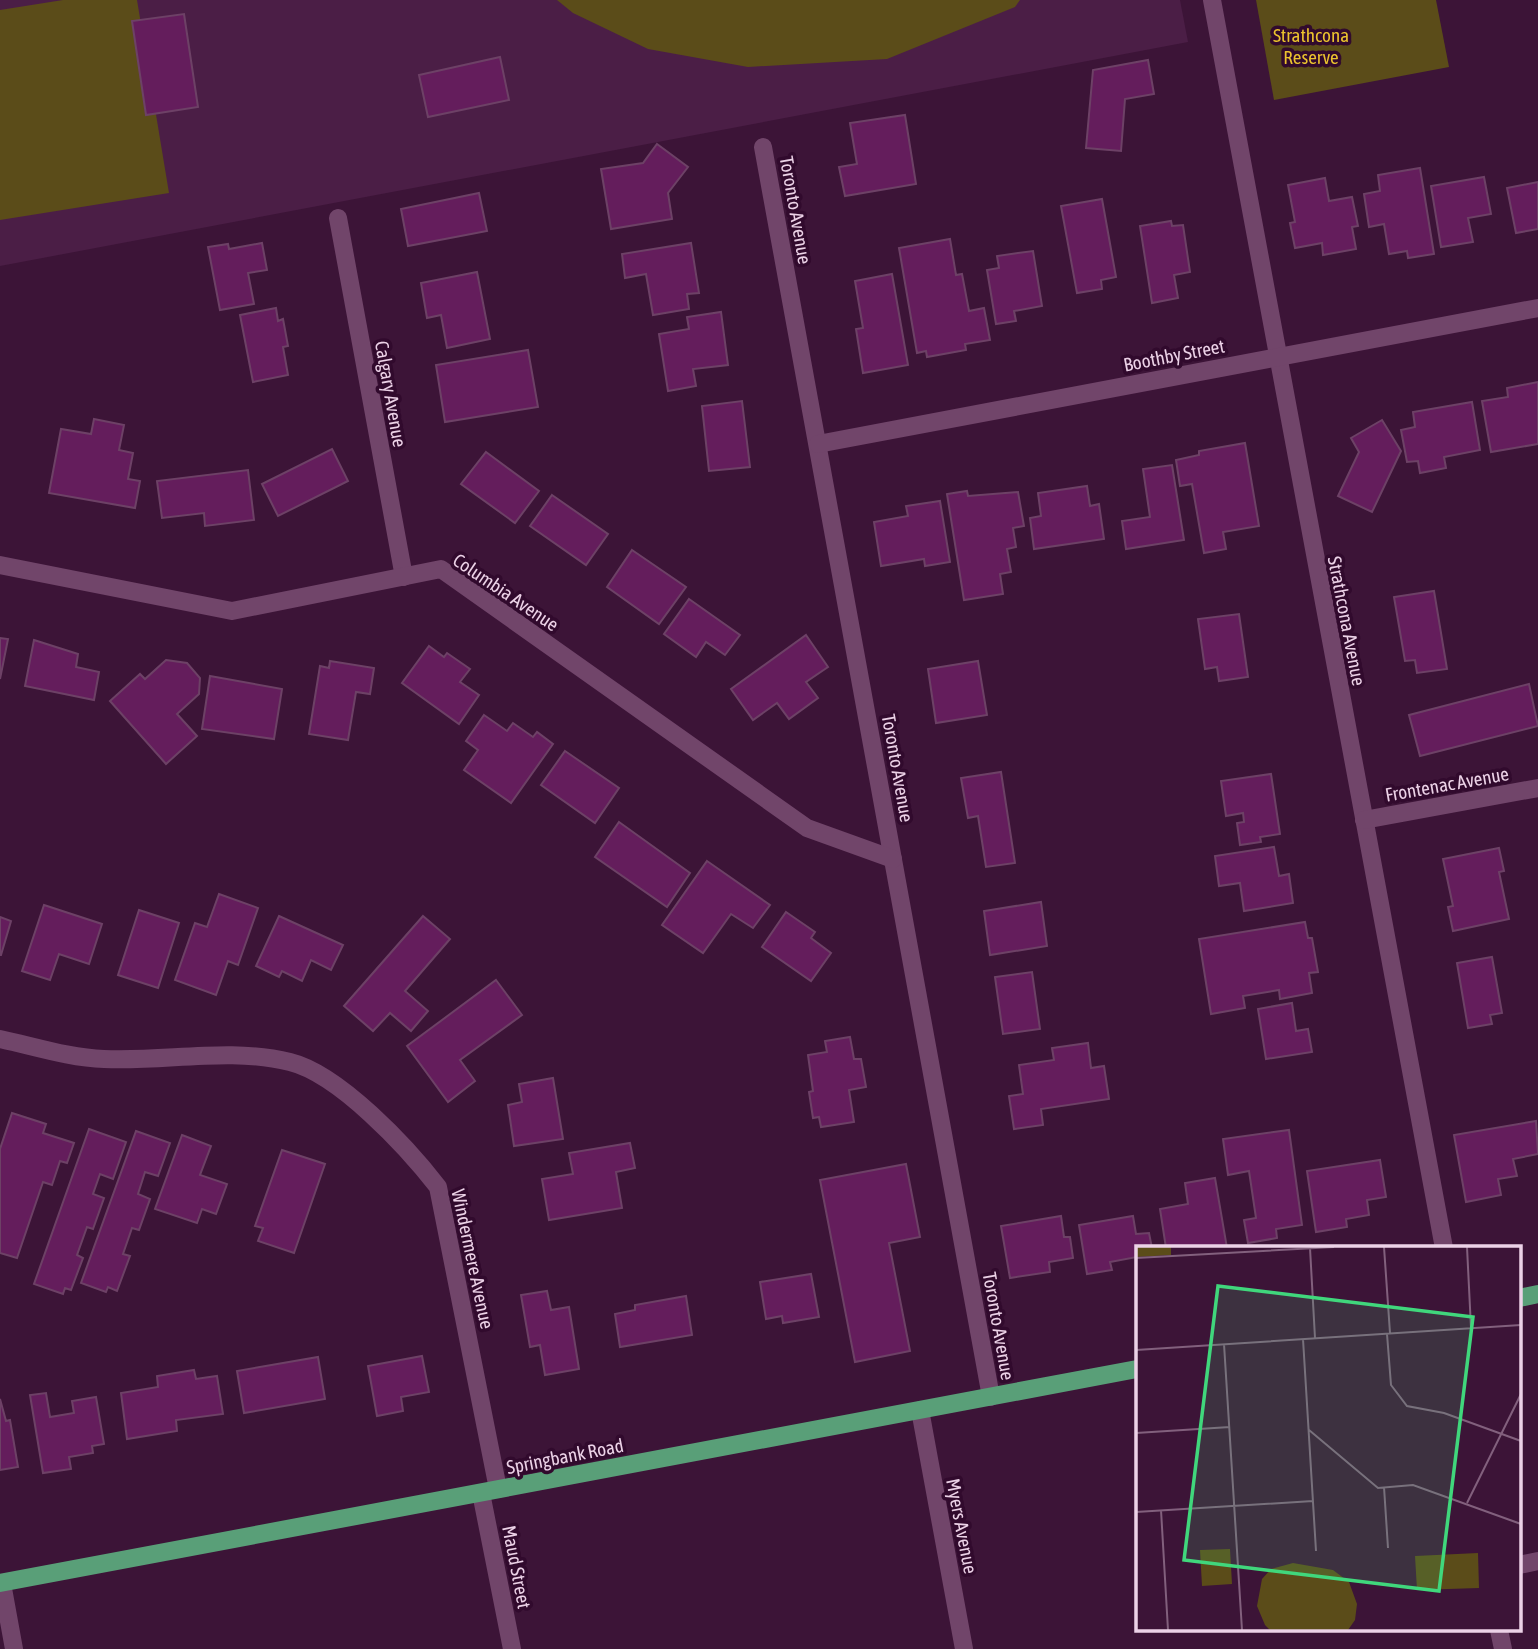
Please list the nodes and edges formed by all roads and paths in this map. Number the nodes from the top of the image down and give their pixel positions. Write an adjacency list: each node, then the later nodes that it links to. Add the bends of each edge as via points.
1 (1212, 0): 5 (street, Strathcona Avenue)
2 (763, 147): 6 (street, Toronto Avenue)
3 (338, 218): 8 (street, Calgary Avenue)
4 (1538, 308): 5 (street, Boothby Street)
5 (1276, 357): 6 (street, Boothby Street); 10 (street, Strathcona Avenue)
6 (818, 444): 11 (street, Toronto Avenue)
7 (0, 565): 8 (street, Columbia Avenue, via 232,611)
8 (404, 577): 11 (street, Columbia Avenue, via 441,569 807,828)
9 (1538, 788): 10 (street, Frontenac Avenue)
10 (1364, 820): 13 (street, Strathcona Avenue)
11 (893, 859): 17 (street, Toronto Avenue)
12 (0, 1039): 19 (street, Windermere Avenue, via 102,1059 242,1054 292,1062 325,1077 374,1118 414,1155 438,1187)
13 (1444, 1246)
14 (1538, 1294): 15 (main road)
15 (1520, 1298)
16 (1136, 1369): 17 (main road, Springbank Road)
17 (991, 1396): 18 (main road, Springbank Road)
18 (920, 1410): 19 (main road, Springbank Road); 25 (street, Myers Avenue)
19 (489, 1491): 22 (main road, Springbank Road); 24 (street, Maud Street)
20 (1538, 1561): 21 (street)
21 (1520, 1565)
22 (1, 1583): 23 (street)
23 (14, 1649)
24 (512, 1649)
25 (964, 1649)

